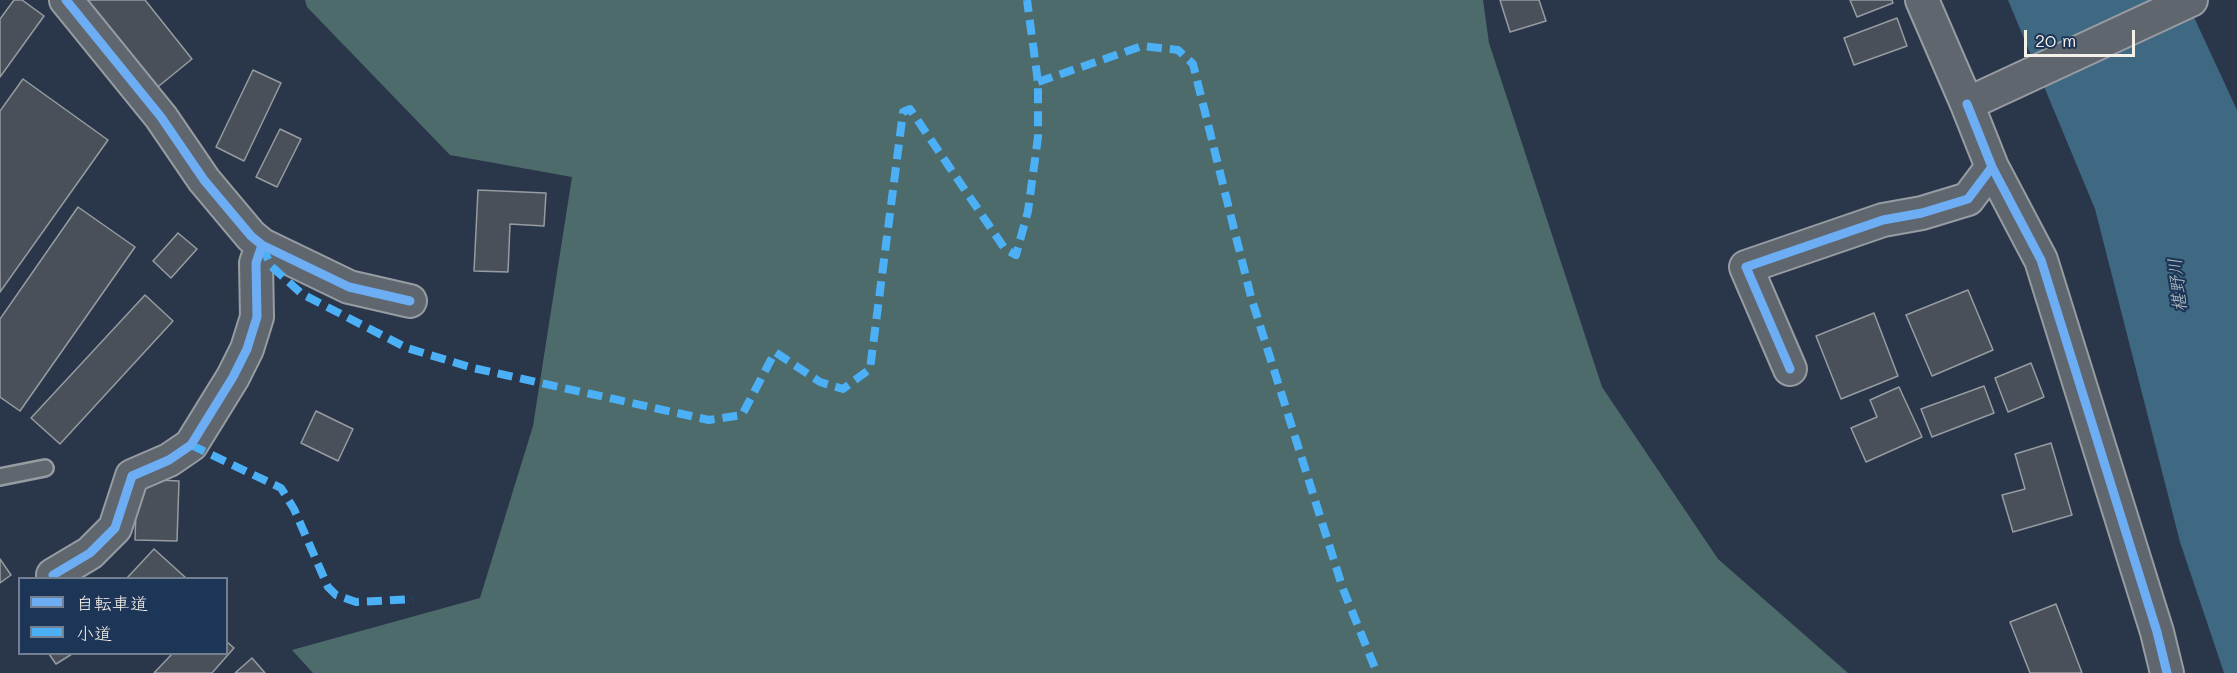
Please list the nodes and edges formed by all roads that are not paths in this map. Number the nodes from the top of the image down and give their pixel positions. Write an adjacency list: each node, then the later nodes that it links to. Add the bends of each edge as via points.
1 (66, 0): 6 (street, via 161,117 204,180)
2 (1922, 0): 4 (street)
3 (2191, 0): 4 (street)
4 (1975, 101): 5 (street)
5 (1992, 167): 8 (street, via 1968,199 1883,220 1746,267); 12 (street, via 2041,260)
6 (262, 245): 7 (street, via 349,287); 11 (street, via 256,263 256,317 247,349 191,445 169,460 132,476 115,528 90,553)
7 (410, 301)
8 (1790, 369)
9 (45, 468): 10 (lane)
10 (0, 477)
11 (54, 575)
12 (2167, 673)

